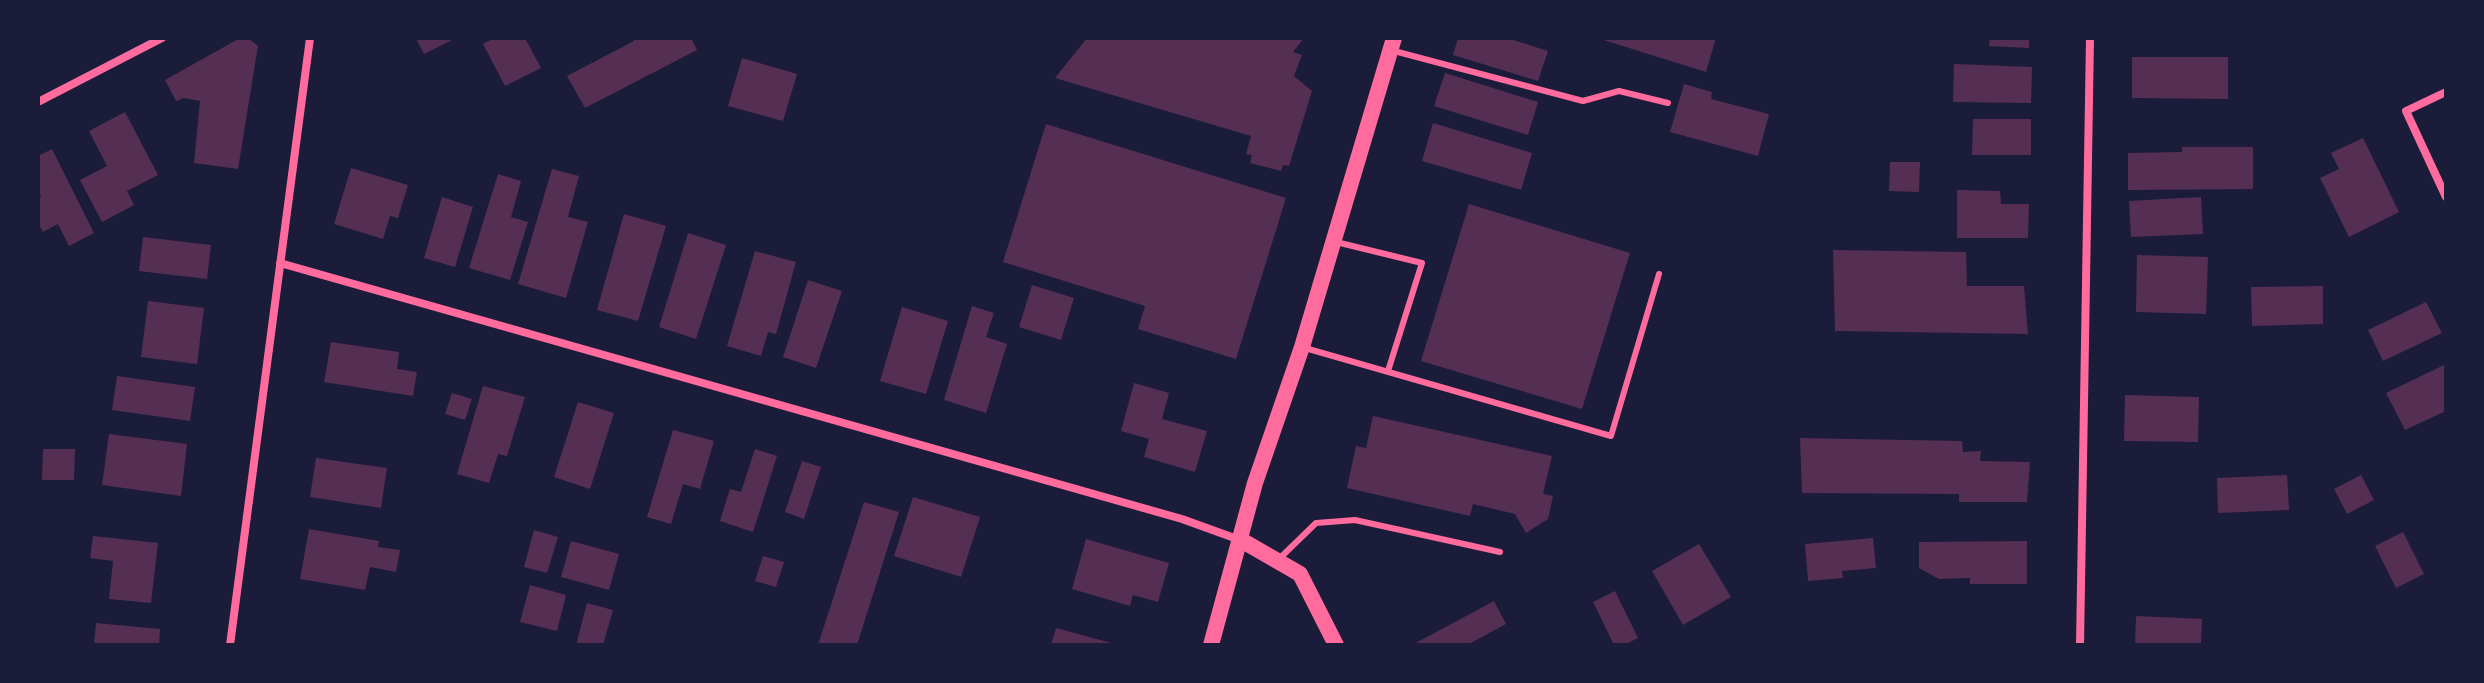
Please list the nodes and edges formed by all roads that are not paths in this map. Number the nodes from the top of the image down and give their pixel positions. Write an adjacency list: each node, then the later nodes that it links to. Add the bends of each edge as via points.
1 (162, 38): 6 (street)
2 (310, 38): 10 (street)
3 (2090, 38): 20 (street)
4 (1392, 44): 7 (lane, via 1583,101 1619,91); 9 (main road)
5 (2446, 92): 8 (street, via 2406,111)
6 (38, 102)
7 (1668, 103)
8 (2446, 197)
9 (1333, 241): 12 (main road); 13 (lane, via 1422,263)
10 (280, 263): 14 (street); 17 (street)
11 (1659, 274): 13 (lane, via 1611,436)
12 (1302, 347): 13 (lane); 14 (main road)
13 (1388, 371)
14 (1241, 540): 16 (main road); 18 (main road)
15 (1500, 552): 16 (lane, via 1355,520 1316,523)
16 (1277, 560): 19 (main road, via 1300,574)
17 (230, 645)
18 (1211, 645)
19 (1336, 645)
20 (2080, 645)

